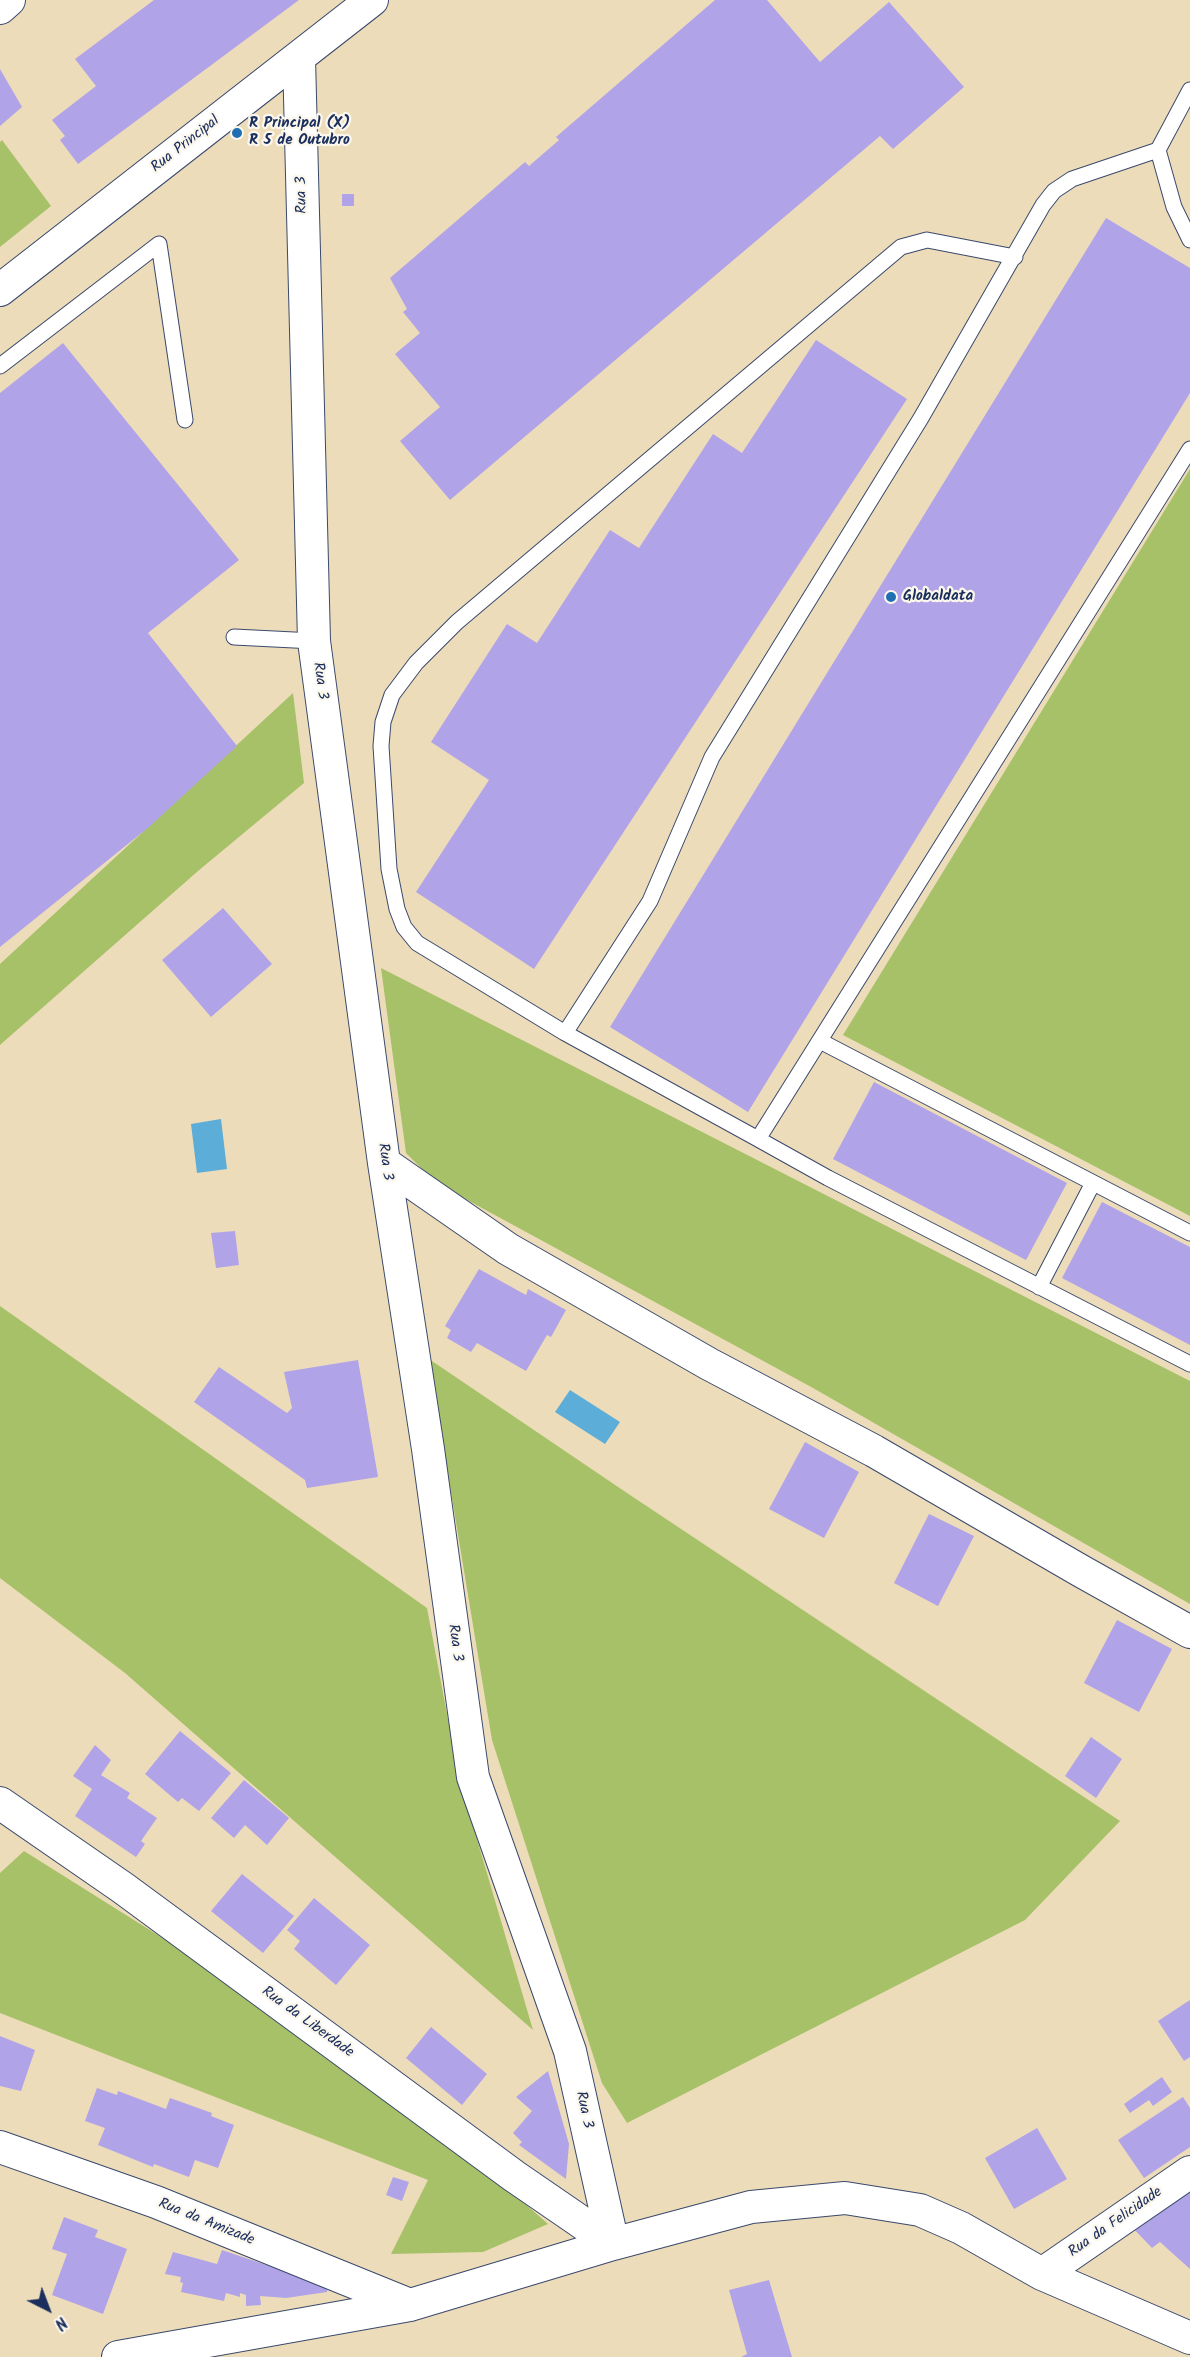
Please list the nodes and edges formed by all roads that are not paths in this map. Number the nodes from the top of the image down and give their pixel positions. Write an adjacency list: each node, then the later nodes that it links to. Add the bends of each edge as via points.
1 (9, 0): 3 (street)
2 (372, 0): 4 (street, Rua Principal)
3 (0, 8)
4 (299, 58): 9 (street, Rua Principal); 14 (street, Rua 3)
5 (1190, 90): 6 (lane)
6 (1158, 150): 7 (lane, via 1174,207); 8 (lane, via 1072,179 1054,191)
7 (1190, 240)
8 (1015, 257): 15 (lane, via 921,418 712,757 650,901); 15 (lane, via 927,240 901,248 457,622 416,663 392,695 383,722 381,746 388,869 404,927 417,943)
9 (0, 290)
10 (0, 366): 11 (lane, via 159,244)
11 (185, 420)
12 (1190, 449): 16 (lane)
13 (234, 637): 14 (lane)
14 (314, 641): 18 (street, Rua 3)
15 (566, 1033): 17 (lane)
16 (820, 1041): 17 (lane); 19 (lane)
17 (758, 1139): 21 (lane)
18 (384, 1163): 23 (street, via 508,1249 709,1364 874,1450); 27 (street, Rua 3, via 473,1777 570,2051)
19 (1093, 1183): 20 (lane); 21 (lane)
20 (1190, 1233)
21 (1039, 1287): 22 (lane)
22 (1190, 1364)
23 (1190, 1632)
24 (0, 1803): 27 (street, Rua da Liberdade)
25 (0, 2147): 29 (street, Rua da Amizade, via 156,2202)
26 (1190, 2172): 28 (street, Rua da Felicidade)
27 (613, 2244): 28 (street, via 751,2207 845,2198 920,2210 961,2228); 29 (street)
28 (1042, 2274): 30 (street)
29 (410, 2305): 31 (street)
30 (1190, 2338)
31 (118, 2357)

